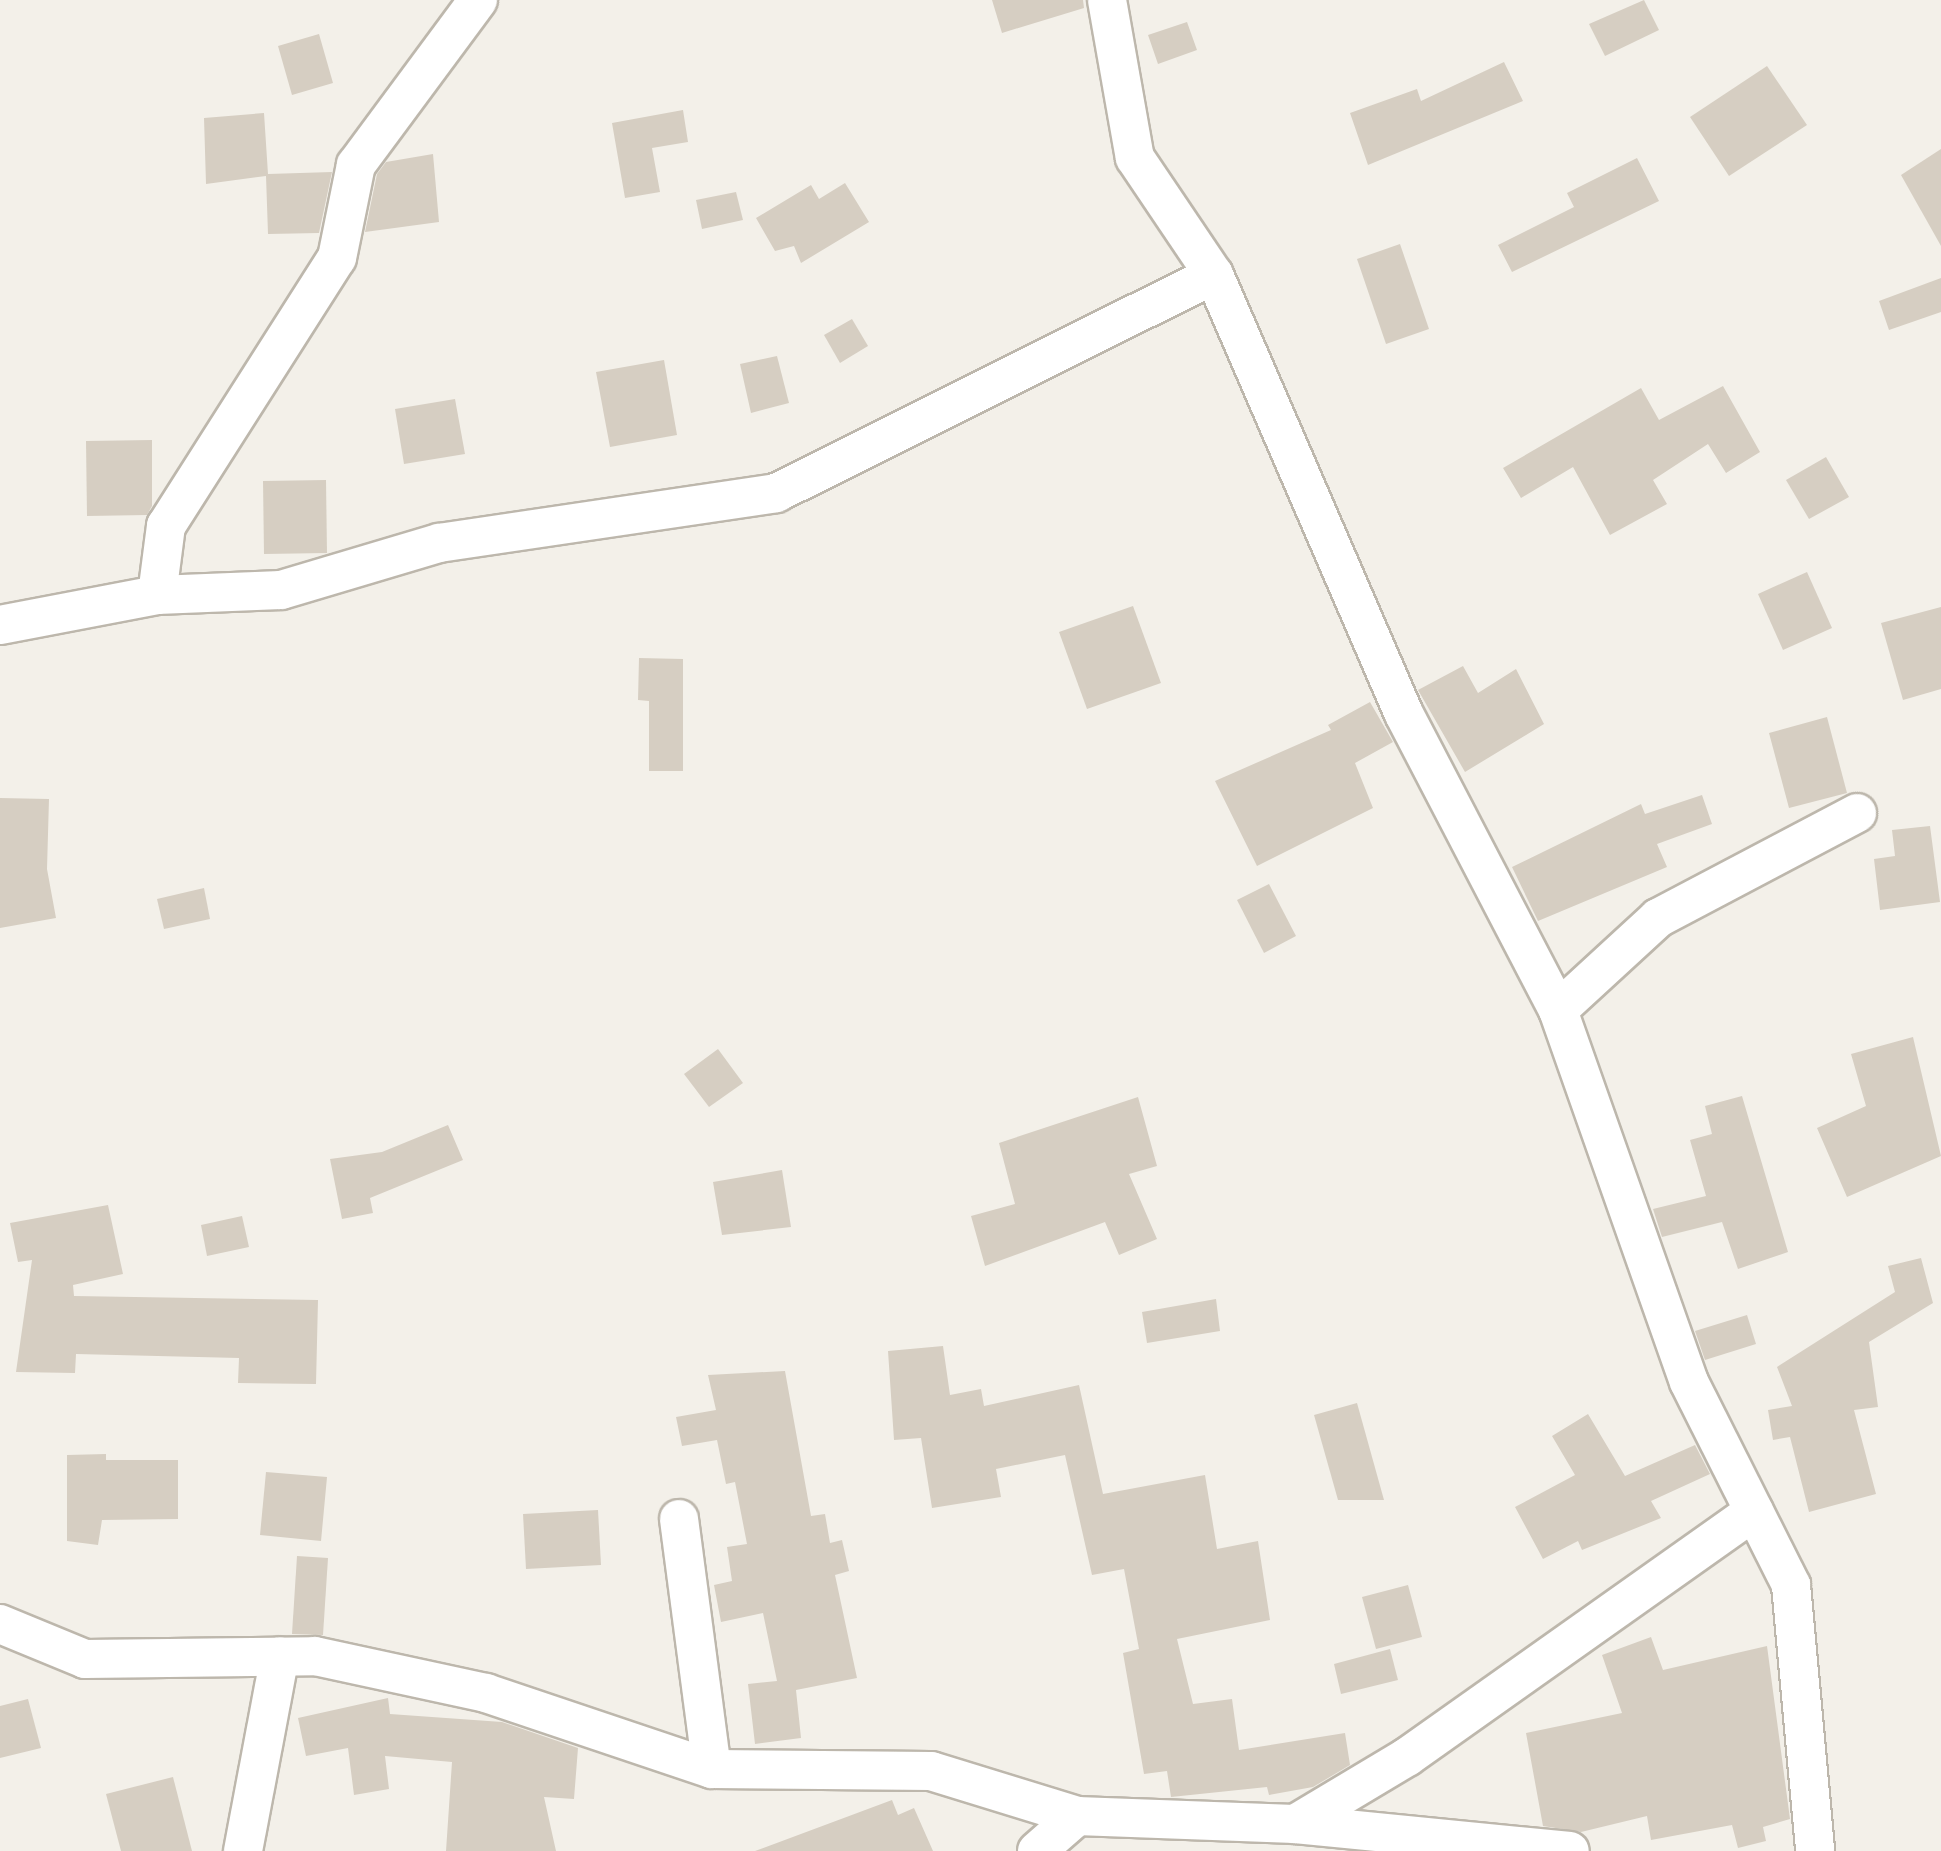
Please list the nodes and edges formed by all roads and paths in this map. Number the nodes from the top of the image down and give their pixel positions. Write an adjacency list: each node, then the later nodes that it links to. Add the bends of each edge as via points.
1 (478, 0): 4 (street, via 356,166 337,258 166,526)
2 (1106, 0): 3 (street, via 1136,158)
3 (1214, 275): 4 (street, via 776,493 439,544 280,590); 7 (street, via 1404,714)
4 (157, 595): 5 (street)
5 (0, 625)
6 (1856, 813): 7 (street, via 1658,918)
7 (1558, 1010): 8 (street, via 1689,1382)
8 (1754, 1511): 14 (street, via 1407,1756); 18 (street, via 1792,1585)
9 (679, 1519): 12 (street)
10 (0, 1624): 11 (street, via 85,1659)
11 (280, 1656): 12 (street, via 314,1656 486,1693); 15 (street)
12 (712, 1769): 13 (street, via 931,1771)
13 (1077, 1816): 14 (street); 16 (street)
14 (1296, 1824): 17 (street)
15 (243, 1851)
16 (1036, 1851)
17 (1570, 1851)
18 (1815, 1851)

